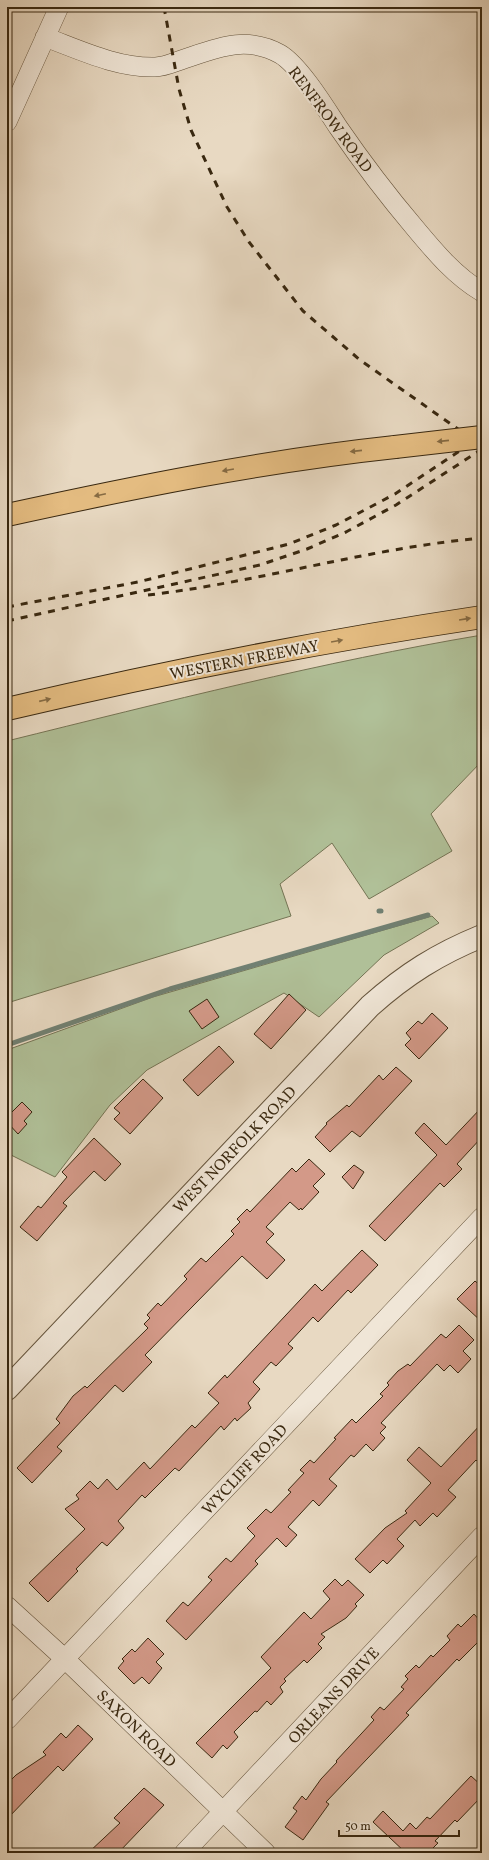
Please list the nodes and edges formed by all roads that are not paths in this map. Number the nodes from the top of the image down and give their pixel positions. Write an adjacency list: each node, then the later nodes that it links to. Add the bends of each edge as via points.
1 (59, 7): 2 (street)
2 (46, 37): 3 (street); 4 (street, RENFROW ROAD, via 130,66 156,67 238,43 260,46 280,54 295,67 366,167 442,260)
3 (7, 122)
4 (482, 292)
5 (482, 437): 6 (highway, one-way to 6, bridge, via 344,452 233,469)
6 (7, 515)
7 (482, 616): 8 (highway, WESTERN FREEWAY, one-way to 7, via 241,658)
8 (7, 709)
9 (482, 936): 11 (street, WEST NORFOLK ROAD, via 423,964 370,1006)
10 (482, 1217): 14 (street, WYCLIFF ROAD)
11 (7, 1389)
12 (482, 1536): 16 (street, ORLEANS DRIVE)
13 (7, 1606): 14 (street, SAXON ROAD)
14 (65, 1659): 15 (street, WYCLIFF ROAD); 16 (street, SAXON ROAD)
15 (7, 1720)
16 (223, 1812): 17 (street, ORLEANS DRIVE); 18 (street, SAXON ROAD)
17 (184, 1853)
18 (266, 1853)

